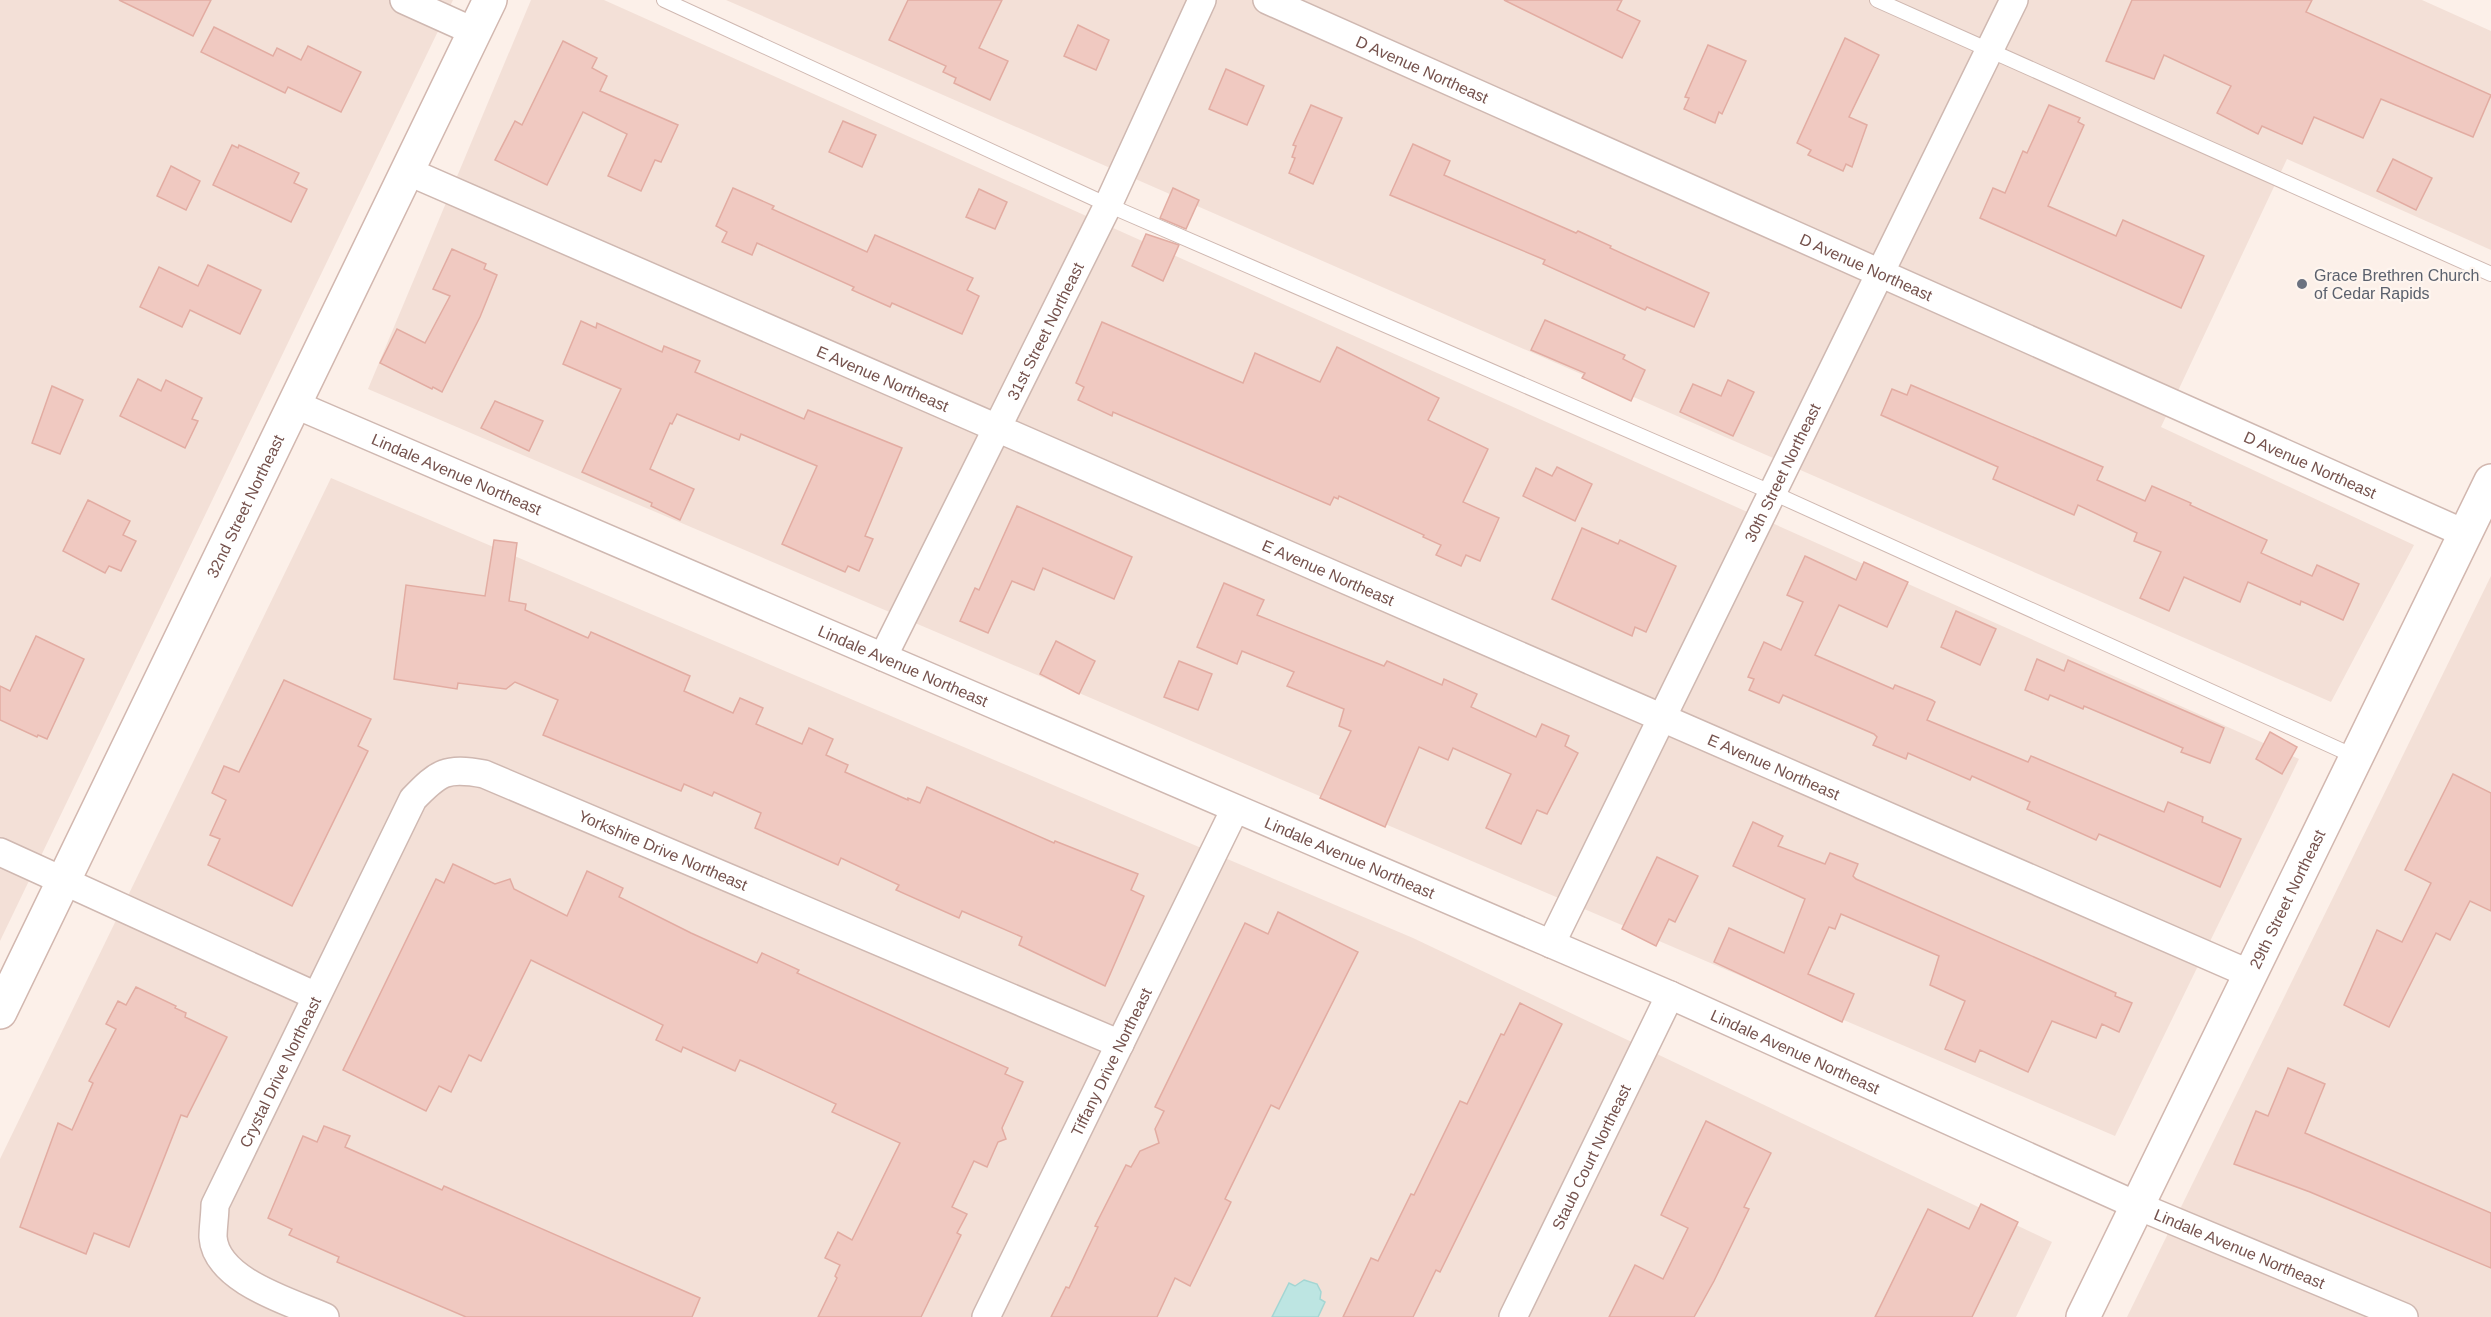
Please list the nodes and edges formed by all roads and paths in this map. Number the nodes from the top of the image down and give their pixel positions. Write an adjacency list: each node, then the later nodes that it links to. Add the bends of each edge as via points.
1 (404, 0): 8 (street)
2 (490, 0): 8 (main road, 32nd Street Northeast)
3 (664, 0): 11 (lane)
4 (1202, 0): 11 (street, 31st Street Northeast)
5 (1267, 0): 12 (street, D Avenue Northeast)
6 (1877, 0): 9 (lane)
7 (2014, 0): 9 (street, 30th Street Northeast)
8 (475, 32): 10 (main road, 32nd Street Northeast)
9 (1990, 51): 12 (street, 30th Street Northeast); 13 (lane)
10 (407, 171): 14 (main road, 32nd Street Northeast); 15 (street, E Avenue Northeast)
11 (1108, 205): 15 (street, 31st Street Northeast); 17 (lane)
12 (1881, 273): 17 (street, 30th Street Northeast); 18 (street, D Avenue Northeast)
13 (2491, 274)
14 (294, 404): 19 (street, Lindale Avenue Northeast); 24 (main road, 32nd Street Northeast)
15 (998, 429): 19 (street, 31st Street Northeast); 20 (street, E Avenue Northeast)
16 (2491, 482): 18 (main road, 29th Street Northeast)
17 (1773, 493): 20 (street, 30th Street Northeast); 21 (lane)
18 (2466, 534): 21 (main road, 29th Street Northeast)
19 (883, 657): 22 (street, Lindale Avenue Northeast)
20 (1662, 718): 25 (street, 30th Street Northeast); 26 (street, E Avenue Northeast)
21 (2356, 758): 26 (main road, 29th Street Northeast)
22 (1235, 809): 25 (street, Lindale Avenue Northeast); 30 (street, Tiffany Drive Northeast)
23 (0, 852): 24 (street, Crystal Drive Northeast)
24 (63, 881): 28 (street, Crystal Drive Northeast); 29 (main road, 32nd Street Northeast)
25 (1551, 944): 27 (street, Lindale Avenue Northeast)
26 (2250, 974): 31 (main road, 29th Street Northeast)
27 (1670, 995): 31 (street, Lindale Avenue Northeast); 34 (street, Staub Court Northeast)
28 (316, 996): 30 (street, Yorkshire Drive Northeast, via 413,799 435,776 461,770 484,774); 32 (street, Crystal Drive Northeast, via 215,1204 213,1239 225,1264 247,1283)
29 (0, 1012)
30 (1120, 1044): 33 (street, Tiffany Drive Northeast)
31 (2138, 1206): 35 (main road, 29th Street Northeast); 36 (street, Lindale Avenue Northeast)
32 (325, 1317)
33 (986, 1317)
34 (1513, 1317)
35 (2083, 1317)
36 (2404, 1317)

